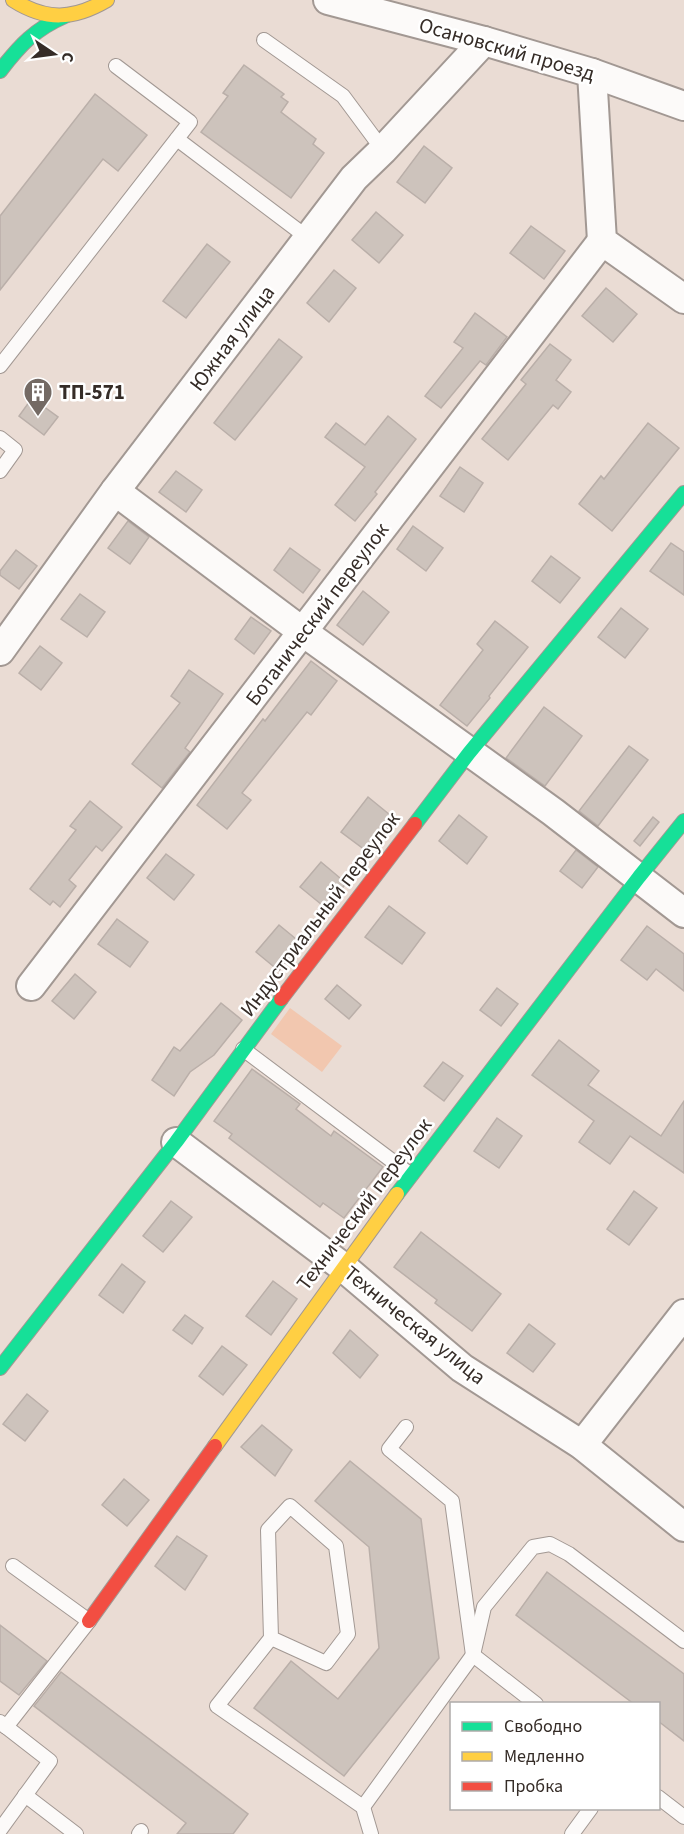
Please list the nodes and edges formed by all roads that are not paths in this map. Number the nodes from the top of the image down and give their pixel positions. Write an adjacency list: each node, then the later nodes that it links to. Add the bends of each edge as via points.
1 (13, 0): 4 (street, via 44,15)
2 (107, 0): 4 (street, via 86,12)
3 (328, 0): 6 (street, Осановский проезд)
4 (65, 16): 8 (street, via 35,31)
5 (264, 40): 12 (lane, via 343,96)
6 (484, 41): 9 (street, Осановский проезд); 12 (street, Южная улица)
7 (116, 66): 11 (lane, via 190,122)
8 (0, 71)
9 (592, 73): 10 (street, Осановский проезд); 14 (street)
10 (684, 106)
11 (177, 139): 13 (lane); 16 (lane)
12 (383, 150): 13 (street, Южная улица, via 354,178)
13 (308, 238): 19 (street, Южная улица)
14 (602, 241): 15 (street); 21 (street, Ботанический переулок)
15 (684, 299)
16 (0, 366)
17 (0, 438): 18 (lane, via 15,450)
18 (0, 471)
19 (115, 491): 21 (street); 22 (street, Южная улица)
20 (684, 493): 23 (street, Индустриальный переулок)
21 (303, 632): 23 (street); 27 (street, Ботанический переулок)
22 (0, 651)
23 (469, 753): 25 (street); 28 (street, Индустриальный переулок)
24 (684, 821): 25 (street, Технический переулок)
25 (639, 876): 26 (street); 30 (street, Технический переулок)
26 (684, 913)
27 (31, 986)
28 (243, 1050): 29 (street, Индустриальный переулок); 30 (lane)
29 (176, 1142): 31 (street, Техническая улица); 33 (street, Индустриальный переулок)
30 (411, 1175): 31 (street, Технический переулок)
31 (343, 1267): 35 (street, Техническая улица, via 462,1368); 38 (street, Технический переулок)
32 (684, 1314): 35 (street)
33 (0, 1368)
34 (406, 1427): 41 (lane, via 390,1449 452,1501)
35 (582, 1445): 36 (street, Техническая улица)
36 (684, 1527)
37 (13, 1566): 38 (lane)
38 (89, 1621): 43 (lane)
39 (271, 1638): 39 (lane, via 268,1530 290,1506 336,1546 348,1634 326,1663); 46 (lane, via 217,1706)
40 (684, 1641): 41 (lane, via 569,1554 550,1544 533,1547 484,1607)
41 (473, 1655): 42 (lane); 46 (lane)
42 (533, 1702)
43 (3, 1725): 44 (lane, via 50,1761)
44 (25, 1795): 49 (lane); 50 (lane)
45 (660, 1798): 48 (lane)
46 (363, 1807): 51 (lane)
47 (590, 1810): 52 (lane)
48 (684, 1816)
49 (0, 1830)
50 (76, 1834)
51 (371, 1834)
52 (572, 1834)

